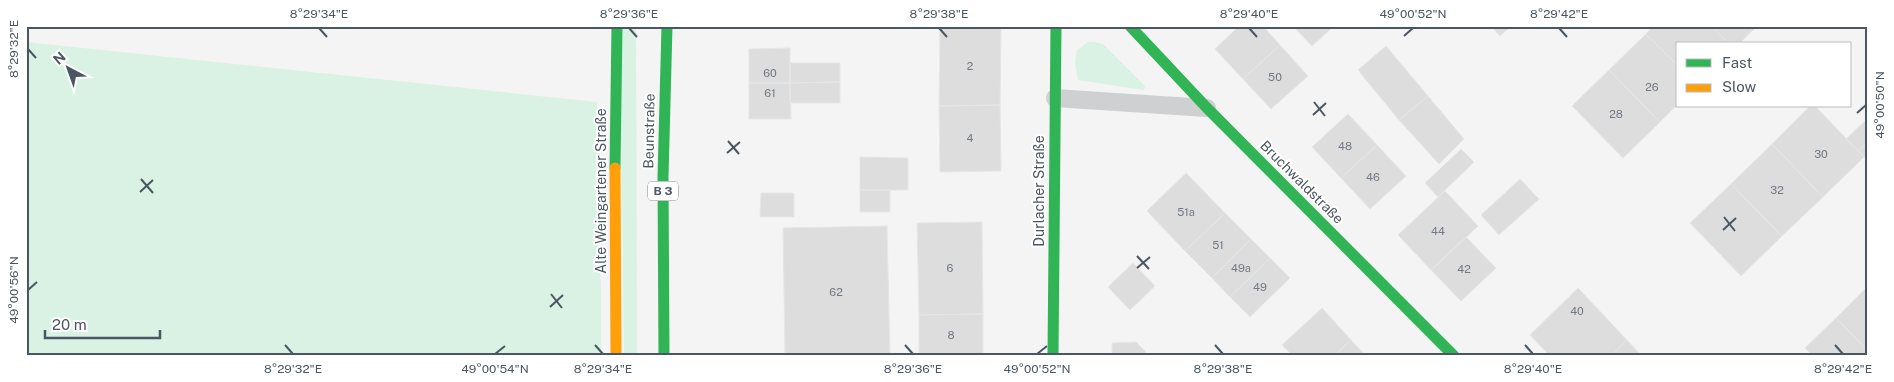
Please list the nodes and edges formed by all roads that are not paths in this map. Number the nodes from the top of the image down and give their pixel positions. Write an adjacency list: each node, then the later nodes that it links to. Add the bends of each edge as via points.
1 (617, 26): 7 (street, Alte Weingartener Straße)
2 (667, 26): 8 (street, Beunstraße / B 3, via 663,177)
3 (1056, 26): 5 (street, Durlacher Straße)
4 (1130, 26): 6 (street, Bruchwaldstraße)
5 (1055, 98): 6 (lane); 9 (street, Durlacher Straße)
6 (1207, 108): 10 (street, Bruchwaldstraße)
7 (616, 356)
8 (664, 356)
9 (1053, 356)
10 (1454, 356)

